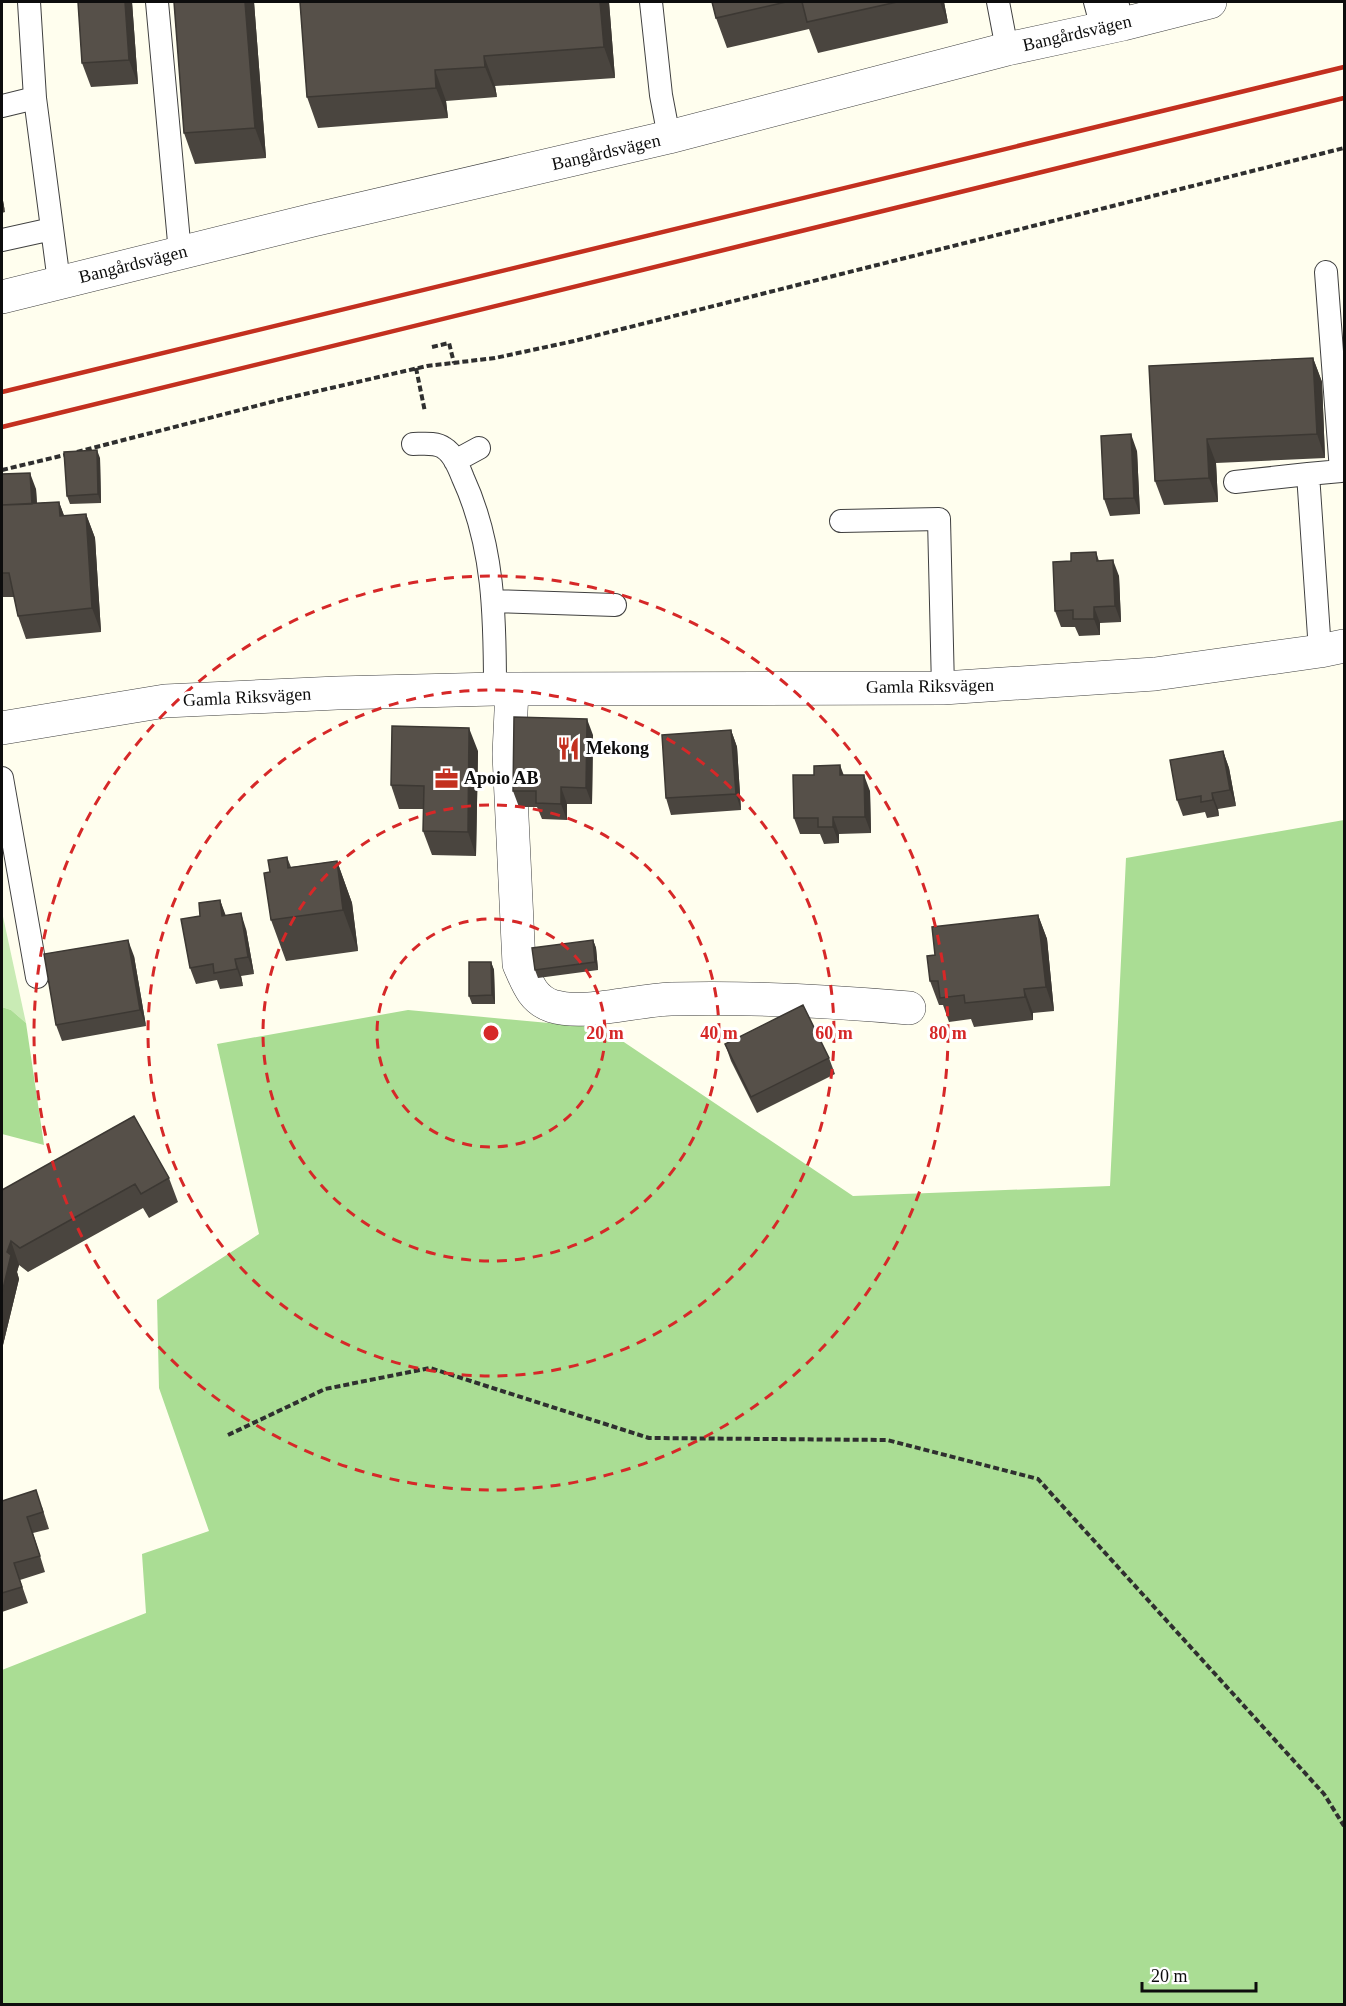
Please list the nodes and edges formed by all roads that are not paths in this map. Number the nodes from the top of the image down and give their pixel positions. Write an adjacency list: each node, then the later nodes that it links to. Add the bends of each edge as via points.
1 (29, 2): 8 (lane)
2 (157, 2): 13 (lane)
3 (651, 2): 10 (lane)
4 (998, 2): 7 (lane)
5 (1210, 2): 6 (street, Bangårdsvägen)
6 (1109, 14): 7 (street, Bangårdsvägen)
7 (1007, 49): 10 (street, Bangårdsvägen)
8 (35, 98): 9 (lane); 11 (lane)
9 (2, 106)
10 (669, 137): 13 (street, Bangårdsvägen)
11 (52, 229): 12 (lane); 15 (lane)
12 (2, 240)
13 (180, 253): 15 (street, Bangårdsvägen)
14 (1326, 272): 20 (lane, via 1341,471)
15 (59, 282): 16 (street, Bangårdsvägen)
16 (2, 297)
17 (421, 444): 19 (lane, via 444,447)
18 (479, 448): 19 (lane)
19 (455, 460): 23 (lane, via 483,534)
20 (1308, 474): 21 (lane); 25 (lane)
21 (1234, 482)
22 (841, 521): 26 (lane, via 939,519)
23 (493, 600): 24 (lane); 27 (lane)
24 (615, 605)
25 (1332, 649): 26 (street, Gamla Riksvägen, via 1155,674)
26 (942, 688): 27 (street, Gamla Riksvägen)
27 (503, 689): 28 (street, Gamla Riksvägen, via 165,700); 31 (street, via 519,964 531,993 551,1005 579,1009 667,999 749,998)
28 (2, 728)
29 (2, 778): 30 (lane)
30 (37, 977)
31 (909, 1008)

